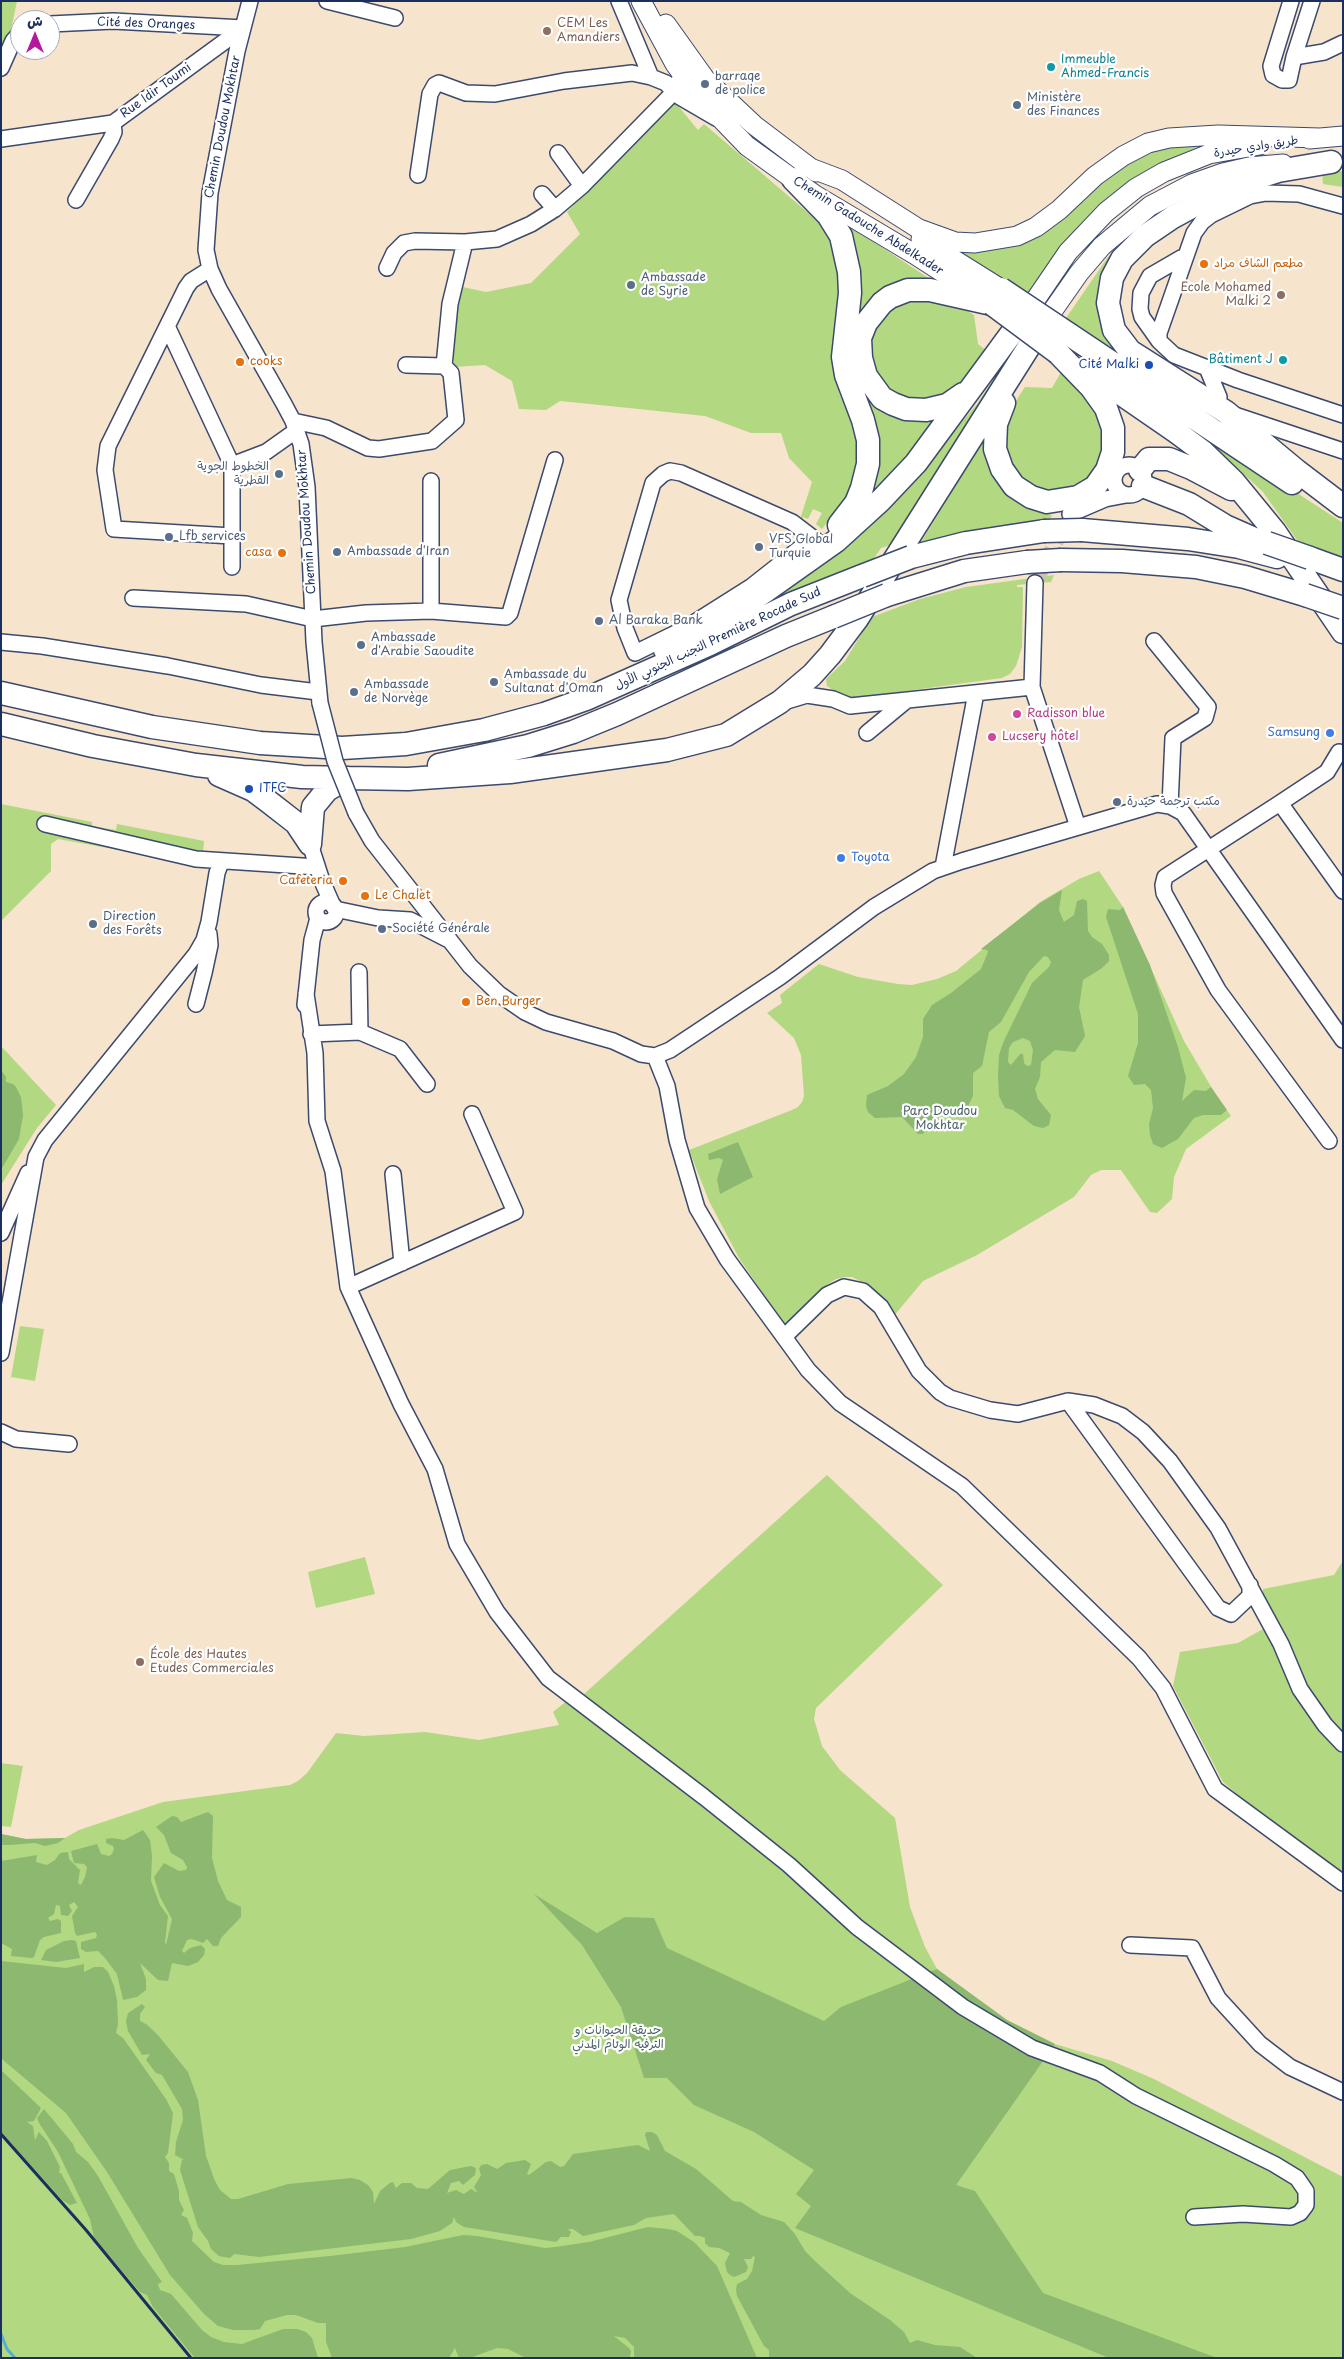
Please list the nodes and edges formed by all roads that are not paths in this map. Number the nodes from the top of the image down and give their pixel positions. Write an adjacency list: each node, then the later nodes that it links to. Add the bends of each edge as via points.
1 (250, 1): 11 (street, Chemin Doudou Mokhtar)
2 (327, 1): 8 (street)
3 (619, 1): 19 (street)
4 (641, 1): 18 (main road, Chemin Gadouche Abdelkader)
5 (654, 1): 28 (main road, Chemin Gadouche Abdelkader, via 665,23 706,80)
6 (1291, 1): 16 (street, via 1271,66 1273,75 1289,80)
7 (1312, 1): 16 (street)
8 (359, 5): 9 (street)
9 (395, 18)
10 (60, 24): 11 (street, Cité des Oranges, via 113,21)
11 (243, 28): 22 (street, Rue Idir Toumi); 39 (street, Chemin Doudou Mokhtar, via 209,202 206,243)
12 (1343, 43): 14 (street)
13 (10, 48): 17 (street)
14 (1324, 52): 15 (street); 16 (street)
15 (1343, 52)
16 (1294, 57)
17 (1, 68)
18 (681, 72): 20 (street); 21 (main road, Chemin Gadouche Abdelkader)
19 (651, 76): 20 (street, via 666,83); 29 (street, via 632,73 495,94 466,93 439,83 430,94)
20 (674, 92): 21 (street); 30 (street)
21 (721, 121): 28 (main road, Chemin Gadouche Abdelkader, via 747,146)
22 (113, 123): 25 (street, Rue Idir Toumi); 32 (street, via 111,139)
23 (1343, 136): 24 (main road, طريق وادي حيدرة)
24 (1320, 138): 28 (main road, via 1218,135 1169,138 1148,143 1095,176 1036,227 1017,236 974,243 955,242 919,229 842,180); 42 (main road, طريق وادي حيدرة, via 1209,154 1164,172 1136,188 1106,212 1068,252)
25 (1, 139)
26 (558, 153): 30 (street)
27 (1337, 162): 34 (highway, via 1263,175 1230,186); 42 (main road, طريق وادي حيدرة, via 1262,165 1234,170 1171,194 1150,206 1102,246)
28 (799, 172): 41 (main road, Chemin Gadouche Abdelkader); 63 (highway, via 841,236 850,293 843,357 868,440 868,464 856,503)
29 (418, 175)
30 (582, 186): 35 (street)
31 (542, 194): 35 (street)
32 (76, 200)
33 (1343, 206): 40 (street, via 1310,196 1276,192 1241,200 1202,222 1194,233)
34 (1188, 208): 37 (street, via 1188,232); 49 (highway, via 1145,236 1116,266 1110,286 1109,313 1114,330 1130,352)
35 (555, 209): 36 (street, via 513,234)
36 (465, 242): 38 (street, via 404,243); 47 (street, via 450,304)
37 (1181, 258): 40 (street); 44 (street, via 1150,276 1141,293 1142,317)
38 (386, 268)
39 (210, 270): 43 (street, via 191,281); 51 (street, Chemin Doudou Mokhtar)
40 (1178, 275): 44 (street, via 1160,325)
41 (996, 296): 42 (highway, via 908,290 890,297 871,317 860,338 863,368 873,388 882,398 906,409 926,410 947,405 964,393); 45 (highway, bridge)
42 (1034, 320): 58 (highway, via 1028,361 999,414 994,433 995,449 1007,477 1031,497 1047,502); 70 (highway, via 916,463 881,500 836,541); 83 (highway, via 857,619 812,675)
43 (168, 328): 54 (street); 62 (street, via 108,446 105,470 114,529)
44 (1159, 341): 48 (street, via 1174,354)
45 (1064, 344): 55 (highway, via 1110,417 1114,438); 60 (highway); 61 (highway, via 1118,391 1202,452 1234,482)
46 (406, 365): 47 (street)
47 (444, 366): 51 (street, via 451,373 456,420 432,441 368,448 326,428)
48 (1207, 368): 49 (street, via 1220,397); 50 (street)
49 (1221, 408): 52 (street); 59 (highway)
50 (1343, 414)
51 (295, 426): 54 (street, via 266,452); 74 (street, Chemin Doudou Mokhtar, via 305,473)
52 (1343, 451)
53 (555, 460): 73 (street, via 506,618)
54 (232, 465): 62 (street)
55 (1111, 472): 57 (street, via 1131,465); 57 (street, via 1121,493); 58 (highway)
56 (431, 481): 73 (street)
57 (1136, 484): 58 (street, via 1070,514); 61 (highway, via 1144,462 1155,458 1179,462 1232,490); 64 (highway, via 1189,504)
58 (1087, 494)
59 (1343, 506)
60 (1343, 517)
61 (1265, 520): 75 (highway)
62 (232, 536): 66 (street)
63 (817, 541): 63 (street, via 684,629 635,653 624,628 619,600 653,483 663,474 670,471 681,474 792,522); 70 (highway)
64 (1272, 550): 65 (highway, التجنب الجنوبي الأول Première Rocade Sud); 85 (highway, التجنب الجنوبي الأول Première Rocade Sud, bridge, via 1188,538 1082,530 1044,531 966,543 911,557 791,604 603,693)
65 (1315, 565): 67 (highway); 68 (highway, التجنب الجنوبي الأول Première Rocade Sud)
66 (232, 567)
67 (1343, 570)
68 (1343, 580)
69 (1035, 583): 78 (street)
70 (764, 592): 85 (highway, via 653,657)
71 (133, 598): 74 (street, via 246,604)
72 (1343, 608): 89 (highway, التجنب الجنوبي الأول Première Rocade Sud, bridge, via 1245,577 1196,567 1122,560 1061,560 964,571 886,595 566,734 441,765)
73 (431, 611): 74 (street)
74 (313, 619): 81 (street, Chemin Doudou Mokhtar)
75 (1343, 632)
76 (1154, 640): 91 (street, via 1208,707 1205,718 1174,738)
77 (1, 642): 81 (street, via 168,666)
78 (1032, 687): 80 (street); 93 (street)
79 (1, 693): 85 (highway, التجنب الجنوبي الأول Première Rocade Sud, via 182,733 322,747 406,744)
80 (976, 693): 82 (street); 98 (street)
81 (319, 698): 97 (street, Chemin Doudou Mokhtar, bridge, via 335,760 356,813 367,834)
82 (907, 700): 83 (street, via 850,706 833,699 807,695); 86 (street)
83 (768, 711): 89 (highway, via 713,739 639,755 510,772 433,778)
84 (1, 724): 88 (highway, التجنب الجنوبي الأول Première Rocade Sud)
85 (501, 725)
86 (866, 733)
87 (1339, 752): 90 (street, via 1327,772)
88 (173, 761): 89 (highway, التجنب الجنوبي الأول Première Rocade Sud, via 240,771); 94 (highway, via 223,776 253,790 296,823)
89 (348, 778): 94 (highway, via 327,790 313,807)
90 (1280, 803): 95 (street); 100 (street)
91 (1170, 806): 93 (street, via 1156,804); 95 (street, via 1183,813)
92 (45, 824): 96 (street)
93 (1078, 827): 98 (street)
94 (310, 844): 99 (street)
95 (1208, 849): 109 (street); 113 (street, via 1165,876 1164,893 1218,990)
96 (221, 862): 99 (street); 103 (street)
97 (392, 866): 102 (street, via 407,900); 104 (street, Chemin Doudou Mokhtar)
98 (943, 867): 110 (street, via 874,907 765,987 670,1050)
99 (319, 874): 101 (street)
100 (1343, 891)
101 (328, 913): 102 (street); 108 (street, via 312,940 306,994)
102 (410, 920): 104 (street)
103 (209, 922): 106 (street, via 210,945); 114 (street, via 196,954 51,1133)
104 (451, 940): 110 (street, Chemin Doudou Mokhtar, via 470,966 525,1012 546,1022)
105 (359, 972): 107 (street)
106 (196, 1004)
107 (360, 1032): 108 (street); 111 (street, via 400,1049)
108 (306, 1036): 118 (street, via 315,1053 317,1121 333,1171)
109 (1343, 1040)
110 (655, 1056): 119 (street, via 667,1086 677,1140 697,1208 727,1258)
111 (427, 1084)
112 (472, 1114): 117 (street, via 515,1212)
113 (1329, 1141)
114 (36, 1157): 116 (street); 120 (street)
115 (393, 1174): 117 (street)
116 (1, 1234)
117 (402, 1263): 118 (street)
118 (348, 1287): 129 (street, via 434,1469 457,1544 497,1612 548,1678 781,1858 857,1927 963,2006 1032,2048 1100,2073 1136,2096 1274,2164 1297,2178 1306,2191 1306,2205 1291,2217 1243,2214)
119 (784, 1338): 121 (street, via 827,1295 844,1287 863,1291 881,1307 919,1371 950,1398 990,1410 1018,1414); 126 (street, via 808,1370 840,1403 962,1486 1139,1658 1164,1688 1215,1789)
120 (1, 1353)
121 (1068, 1401): 124 (street, via 1094,1405 1122,1416 1143,1432 1195,1495); 124 (street, via 1218,1608 1231,1614 1250,1596)
122 (1, 1432): 123 (street, via 16,1439)
123 (69, 1444)
124 (1250, 1585): 125 (street, via 1300,1689)
125 (1343, 1744)
126 (1343, 1883)
127 (1130, 1944): 128 (street, via 1192,1948 1218,1998 1260,2044 1290,2067)
128 (1343, 2092)
129 (1194, 2217)

